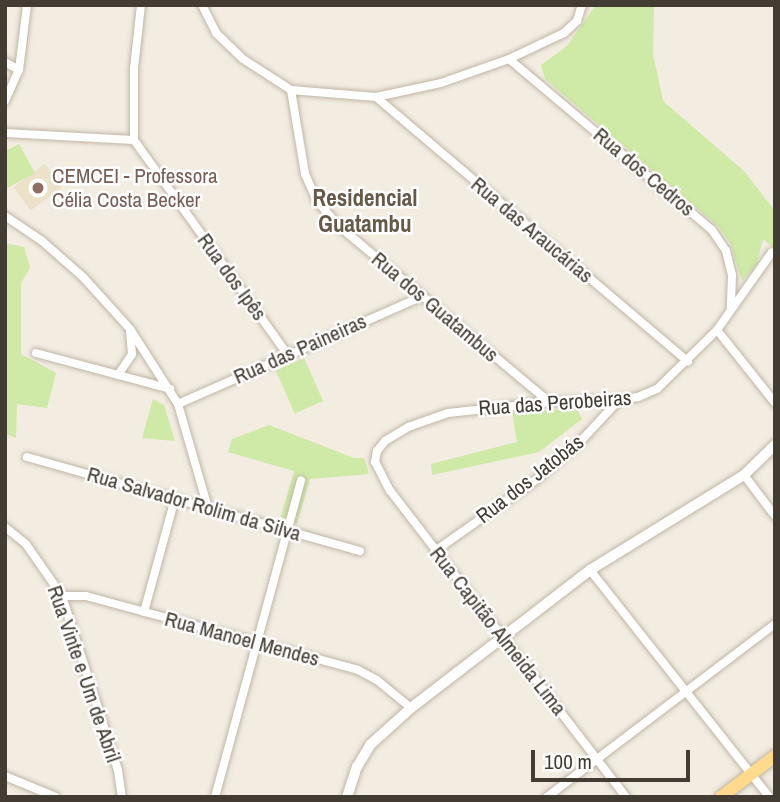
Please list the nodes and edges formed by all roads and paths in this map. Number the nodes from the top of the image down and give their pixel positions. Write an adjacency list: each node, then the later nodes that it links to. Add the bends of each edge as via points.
1 (27, 5): 7 (street)
2 (141, 5): 12 (street, via 134,68)
3 (202, 5): 8 (street, via 216,33 243,60)
4 (582, 5): 5 (street, via 577,21 564,33)
5 (509, 58): 9 (street, via 441,83); 16 (street, Rua dos Cedros, via 712,230 726,251 732,275)
6 (5, 62): 7 (street)
7 (19, 70): 10 (street)
8 (291, 90): 9 (street); 15 (street, Rua dos Guatambus, via 305,174 317,201 340,227)
9 (376, 97): 21 (street, Rua das Araucárias)
10 (5, 101)
11 (5, 133): 12 (street)
12 (134, 140): 20 (street, Rua dos Ipês)
13 (5, 216): 17 (street, via 83,276)
14 (772, 252): 16 (street, Rua das Perobeiras)
15 (423, 296): 20 (street, Rua das Paineiras); 25 (street, Rua dos Guatambus)
16 (730, 312): 18 (street, Rua das Perobeiras)
17 (130, 330): 22 (street, via 132,355); 23 (street)
18 (717, 330): 21 (street, Rua das Perobeiras); 26 (street)
19 (36, 352): 22 (street)
20 (287, 354): 27 (street, Rua das Paineiras)
21 (688, 362): 24 (street, Rua das Perobeiras, via 657,389)
22 (118, 375): 23 (street)
23 (170, 389): 27 (street)
24 (619, 400): 25 (street, Rua das Perobeiras); 39 (street, Rua dos Jatobás, via 537,479)
25 (549, 402): 30 (street, Rua das Perobeiras, via 477,408 428,420 385,441)
26 (775, 403)
27 (178, 404): 34 (street)
28 (775, 445): 31 (street)
29 (27, 457): 33 (street, Rua Salvador Rolim da Silva)
30 (375, 462): 39 (street, Rua Capitão Almeida Lima, via 390,491)
31 (744, 475): 35 (street); 40 (street)
32 (302, 480): 37 (street)
33 (175, 499): 34 (street, Rua Salvador Rolim da Silva); 42 (street)
34 (208, 508): 37 (street, Rua Salvador Rolim da Silva)
35 (775, 516)
36 (5, 527): 41 (street, Rua Vinte e Um de Abril, via 26,544)
37 (289, 531): 38 (street, Rua Salvador Rolim da Silva); 45 (street)
38 (360, 551)
39 (435, 551): 44 (street, Rua Capitão Almeida Lima)
40 (590, 570): 44 (street); 46 (street)
41 (62, 596): 42 (street, Rua Manoel Mendes, via 86,596); 54 (street, Rua Vinte e Um de Abril, via 118,770)
42 (144, 612): 45 (street, Rua Manoel Mendes)
43 (775, 624): 46 (street)
44 (503, 637): 47 (street); 49 (street, Rua Capitão Almeida Lima)
45 (258, 643): 47 (street, Rua Manoel Mendes, via 358,670); 55 (street)
46 (685, 689): 49 (street); 50 (street)
47 (411, 708): 56 (street, via 370,745)
48 (775, 756): 50 (main road)
49 (597, 757): 57 (street); 58 (street, Rua Capitão Almeida Lima)
50 (751, 774): 59 (main road); 60 (street)
51 (5, 776): 52 (street)
52 (40, 793): 53 (street)
53 (56, 797)
54 (122, 797)
55 (215, 797)
56 (347, 797)
57 (547, 797)
58 (626, 797)
59 (721, 797)
60 (769, 797)

